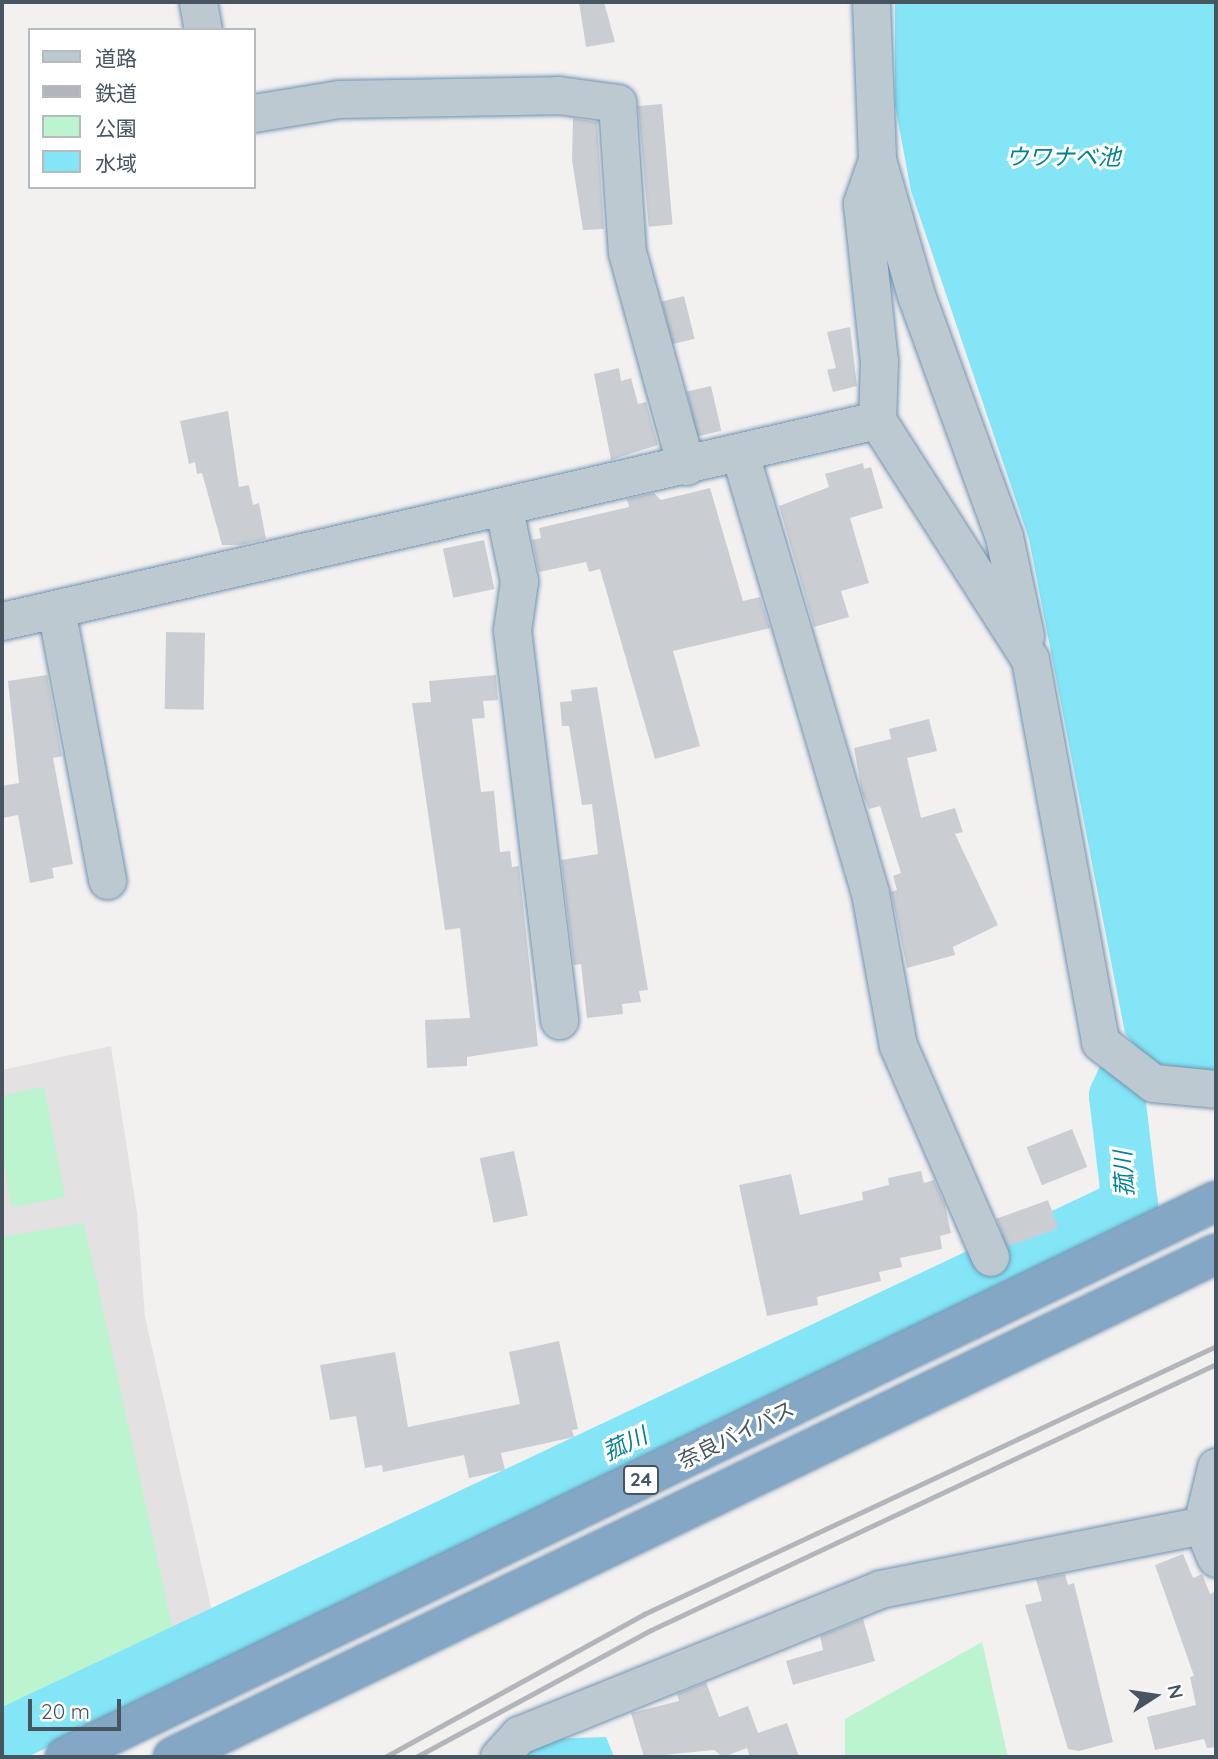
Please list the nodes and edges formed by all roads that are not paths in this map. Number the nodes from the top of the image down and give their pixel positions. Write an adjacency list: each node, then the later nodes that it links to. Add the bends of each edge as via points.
1 (198, 2): 3 (street)
2 (871, 2): 5 (street)
3 (203, 28)
4 (256, 113): 8 (street, via 339,99 558,95 617,103 627,252)
5 (877, 160): 6 (street, via 862,203 879,361); 12 (street, via 916,295 1004,537)
6 (877, 420): 7 (street); 12 (street)
7 (740, 454): 8 (street); 18 (street, via 870,893 898,1045)
8 (686, 466): 9 (street)
9 (504, 509): 10 (street); 14 (street, via 519,581 512,630)
10 (56, 609): 11 (street); 13 (street)
11 (2, 621)
12 (1030, 659): 15 (street, via 1100,1042 1153,1083)
13 (107, 880)
14 (559, 1020)
15 (1216, 1089)
16 (1216, 1201): 22 (highway, 奈良バイパス / 24)
17 (1216, 1254): 23 (highway, 24)
18 (990, 1257)
19 (1216, 1466): 20 (street)
20 (1202, 1525): 21 (street); 24 (street, via 880,1589 519,1735)
21 (1216, 1558)
22 (65, 1757)
23 (173, 1757)
24 (499, 1757)

